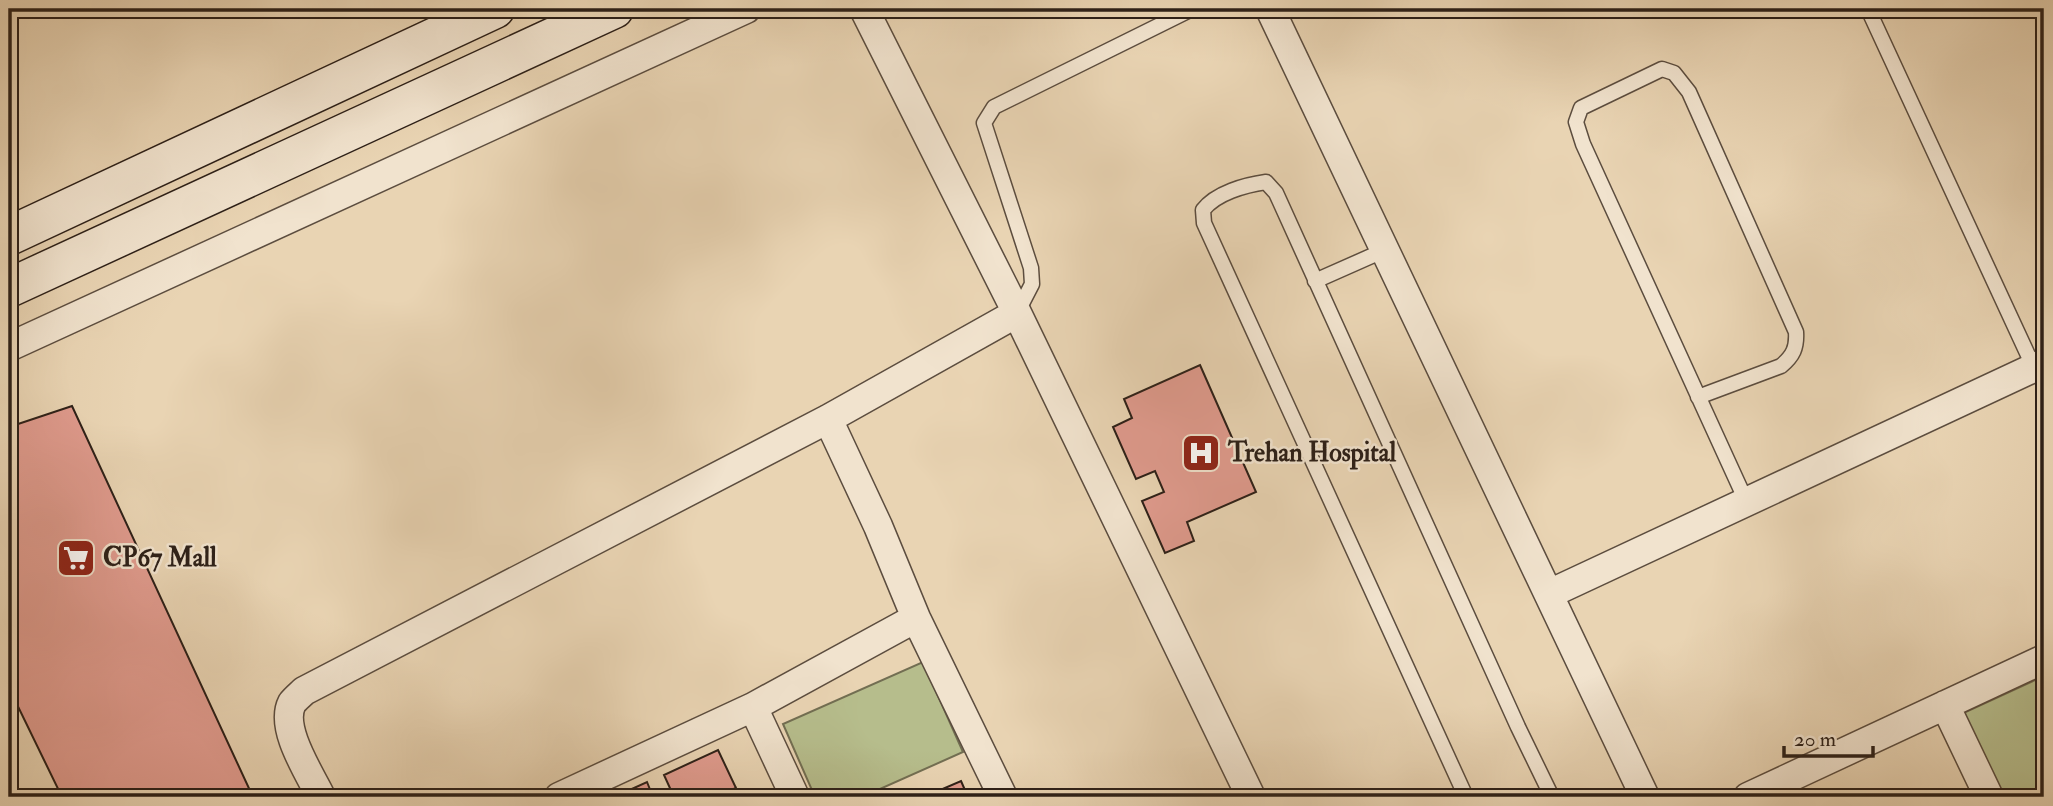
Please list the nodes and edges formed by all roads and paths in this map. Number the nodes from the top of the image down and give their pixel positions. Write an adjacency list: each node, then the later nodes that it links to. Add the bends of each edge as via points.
1 (495, 9): 8 (main road)
2 (614, 9): 11 (main road)
3 (746, 9): 13 (street)
4 (864, 9): 12 (street)
5 (1192, 9): 12 (lane, via 994,107 984,122 1031,268 1032,284)
6 (1270, 9): 9 (street)
7 (1868, 9): 14 (lane)
8 (9, 236)
9 (1385, 250): 10 (lane); 18 (street)
10 (1315, 281): 28 (lane, via 1276,193 1266,182 1210,201 1203,210 1204,223); 29 (lane)
11 (9, 288)
12 (1017, 313): 16 (street); 27 (street)
13 (9, 347)
14 (2039, 366): 17 (street)
15 (1698, 397): 15 (lane, via 1576,122 1581,108 1662,69 1674,73 1689,92 1796,332 1792,357 1781,366); 17 (lane)
16 (828, 419): 19 (street); 24 (street, via 304,691 293,702 288,717 292,737)
17 (1747, 503): 18 (street)
18 (1549, 594): 30 (street)
19 (916, 618): 22 (street); 26 (street)
20 (2044, 659): 21 (street)
21 (1945, 705): 31 (street); 32 (street)
22 (753, 707): 23 (street); 25 (street)
23 (566, 796)
24 (321, 797)
25 (795, 797)
26 (1003, 797)
27 (1251, 797)
28 (1466, 797)
29 (1552, 797)
30 (1645, 797)
31 (1748, 797)
32 (1989, 797)

